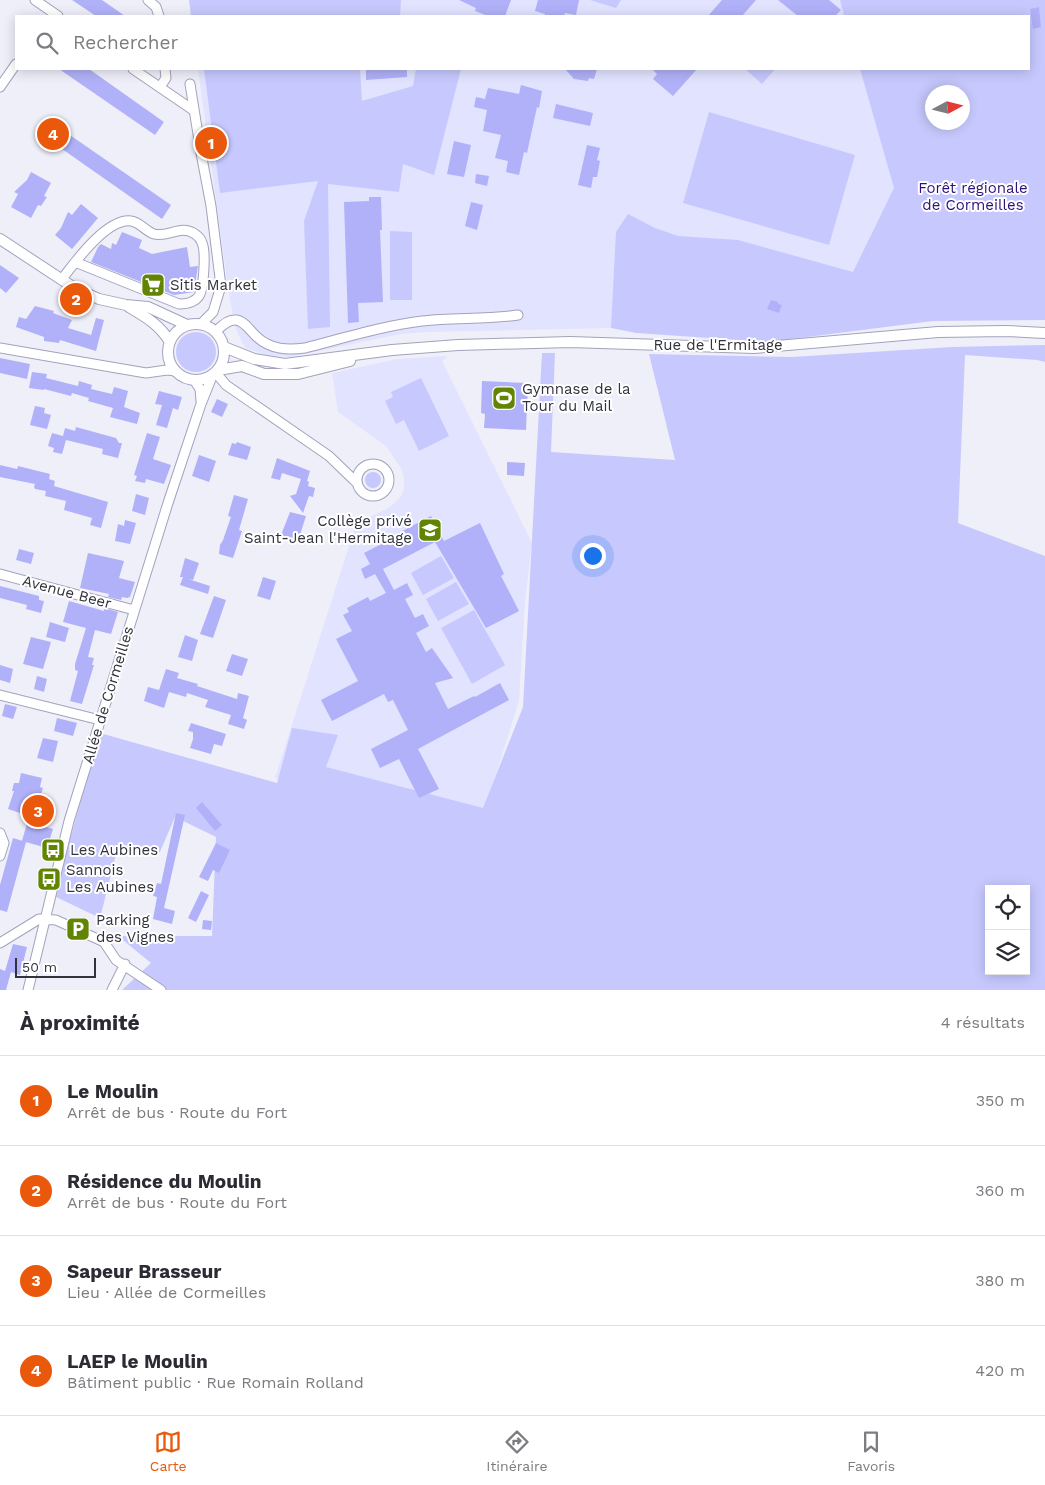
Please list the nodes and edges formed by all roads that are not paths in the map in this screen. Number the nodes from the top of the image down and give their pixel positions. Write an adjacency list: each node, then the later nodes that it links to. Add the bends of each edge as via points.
1 (35, 0): 3 (street)
2 (148, 0): 4 (street)
3 (53, 15)
4 (159, 15)
5 (15, 65): 9 (street)
6 (134, 70): 10 (street)
7 (165, 70): 10 (street, via 166,78)
8 (190, 84): 11 (street)
9 (0, 87)
10 (160, 88): 11 (street)
11 (193, 110): 19 (street, via 211,206 220,279 213,312)
12 (0, 232): 14 (street)
13 (0, 239): 14 (street)
14 (35, 260): 16 (street)
15 (75, 262): 15 (street, via 98,237 126,221 135,222 156,234 186,230 198,237 204,249 202,291 198,298 179,304); 16 (street)
16 (62, 279): 17 (street, via 88,294)
17 (126, 305): 20 (street, via 148,307); 23 (street, via 160,328)
18 (518, 315): 21 (street, via 401,324 292,349 269,345 235,320)
19 (201, 324): 20 (street); 21 (street)
20 (187, 325): 23 (street, via 174,333)
21 (216, 331): 24 (street)
22 (1045, 333): 26 (street, Rue de l'Ermitage, via 938,332 754,348 552,342 458,344)
23 (170, 342): 27 (street, via 168,354)
24 (224, 347): 26 (street, Rue de l'Ermitage, via 254,358 285,364); 28 (street, via 224,359)
25 (0, 348): 27 (street, via 146,373)
26 (390, 350): 28 (street, Rue de l'Ermitage, via 298,374 272,375 242,366)
27 (176, 371): 29 (street)
28 (216, 372): 29 (street, via 207,378); 30 (street, Allée de Cormeilles); 31 (street, via 226,385)
29 (194, 380): 30 (street, via 200,389)
30 (201, 404): 35 (street, Allée de Cormeilles)
31 (342, 468): 32 (street); 33 (street)
32 (362, 468): 33 (street); 33 (street, via 376,464 385,469 388,487 372,497 363,493)
33 (357, 483)
34 (0, 574): 35 (street, Avenue Beer)
35 (134, 610): 37 (street, Allée de Cormeilles)
36 (0, 695): 37 (street)
37 (100, 720): 40 (street, Allée de Cormeilles, via 64,838)
38 (0, 834): 39 (street, via 4,843)
39 (0, 856)
40 (46, 918): 41 (street); 42 (street, via 104,942 116,960); 43 (street, Allée de Cormeilles)
41 (0, 943)
42 (125, 964): 44 (street); 45 (street)
43 (28, 990)
44 (112, 990)
45 (161, 990)

